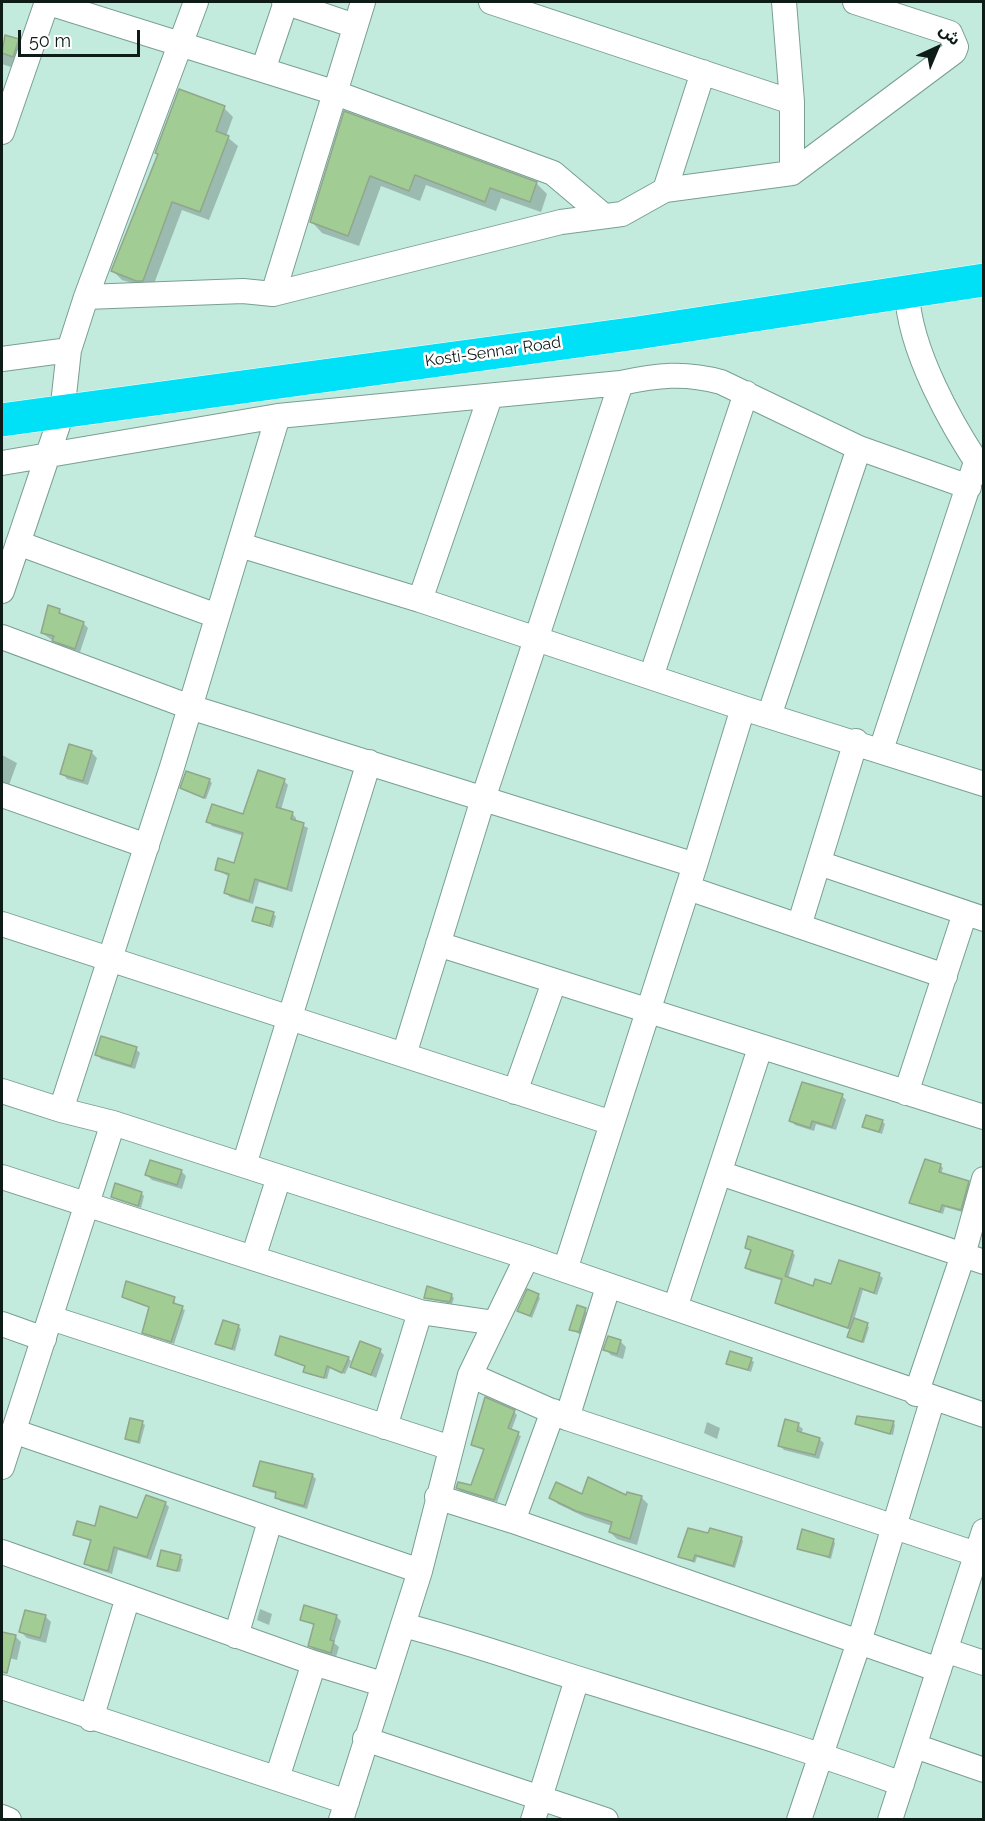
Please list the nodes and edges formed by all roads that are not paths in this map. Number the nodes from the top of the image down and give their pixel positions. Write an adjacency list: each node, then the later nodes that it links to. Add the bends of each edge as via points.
1 (46, 2): 10 (street); 15 (street)
2 (196, 2): 10 (street)
3 (285, 2): 9 (street); 11 (street)
4 (363, 2): 9 (street)
5 (490, 2): 8 (street)
6 (784, 2): 14 (street)
7 (860, 2): 16 (street, via 950,33 955,42 954,52)
8 (544, 10): 12 (street)
9 (355, 26): 13 (street)
10 (182, 43): 11 (street); 22 (street)
11 (263, 70): 13 (street)
12 (703, 72): 14 (street); 17 (street)
13 (333, 92): 18 (street, via 553,173); 21 (street)
14 (792, 102): 16 (street)
15 (2, 132)
16 (792, 173): 17 (street)
17 (665, 190): 18 (street, via 625,214)
18 (604, 216): 21 (street, via 561,222)
19 (984, 280): 20 (highway, Kosti-Sennar Road)
20 (907, 292): 28 (highway, Kosti-Sennar Road); 34 (street, via 908,310 930,374)
21 (273, 294): 22 (street, via 243,291)
22 (86, 297): 23 (street)
23 (69, 350): 24 (street); 28 (street)
24 (2, 359)
25 (621, 383): 26 (street, via 681,374 721,382); 27 (street); 41 (street)
26 (746, 393): 31 (street); 42 (street)
27 (490, 397): 29 (street); 38 (street)
28 (62, 413): 30 (highway, Kosti-Sennar Road); 32 (street)
29 (278, 416): 32 (street); 36 (street)
30 (2, 420)
31 (859, 448): 34 (street); 45 (street)
32 (46, 456): 33 (street); 35 (street)
33 (2, 463)
34 (976, 474): 47 (street)
35 (18, 543): 37 (street); 39 (street)
36 (240, 545): 38 (street); 39 (street)
37 (2, 591)
38 (420, 600): 41 (street)
39 (217, 616): 43 (street)
40 (2, 637): 43 (street)
41 (538, 640): 42 (street); 51 (street)
42 (651, 677): 44 (street)
43 (190, 707): 48 (street); 52 (street)
44 (743, 708): 45 (street); 54 (street)
45 (769, 716): 46 (street)
46 (856, 741): 47 (street); 53 (street)
47 (881, 750): 49 (street)
48 (369, 762): 51 (street); 63 (street)
49 (984, 784)
50 (2, 795): 52 (street)
51 (483, 799): 54 (street); 58 (street)
52 (147, 846): 59 (street)
53 (819, 862): 55 (street); 57 (street)
54 (692, 877): 57 (street); 62 (street)
55 (974, 916): 60 (street)
56 (2, 924): 59 (street)
57 (799, 926): 60 (street)
58 (438, 944): 61 (street); 65 (street)
59 (111, 961): 63 (street); 69 (street)
60 (945, 976): 68 (street)
61 (554, 982): 62 (street); 67 (street)
62 (647, 1011): 64 (street); 72 (street)
63 (291, 1017): 65 (street); 73 (street)
64 (760, 1048): 68 (street); 74 (street)
65 (405, 1055): 67 (street)
66 (2, 1091): 69 (street)
67 (515, 1092): 72 (street)
68 (906, 1093): 70 (street)
69 (61, 1110): 71 (street)
70 (984, 1117)
71 (113, 1123): 73 (street); 78 (street)
72 (612, 1123): 82 (street)
73 (244, 1165): 76 (street)
74 (720, 1173): 81 (street); 84 (street)
75 (2, 1177): 78 (street)
76 (279, 1177): 79 (street); 80 (street)
77 (984, 1179): 81 (street)
78 (87, 1206): 80 (street); 88 (street)
79 (526, 1257): 82 (street); 86 (street)
80 (253, 1258): 85 (street)
81 (973, 1259): 90 (street)
82 (565, 1270): 83 (street)
83 (608, 1287): 84 (street); 91 (street)
84 (675, 1308): 90 (street)
85 (420, 1312): 86 (street); 93 (street)
86 (495, 1323): 89 (street)
87 (2, 1324): 88 (street)
88 (47, 1328): 93 (street); 94 (street)
89 (470, 1375): 91 (street); 95 (street)
90 (925, 1396): 92 (street); 100 (street)
91 (560, 1415): 99 (street); 100 (street)
92 (984, 1415)
93 (385, 1427): 95 (street)
94 (13, 1431): 96 (street); 98 (street)
95 (451, 1448): 97 (street)
96 (2, 1467)
97 (437, 1497): 99 (street); 104 (street)
98 (270, 1521): 104 (street); 107 (street)
99 (513, 1521): 108 (street)
100 (893, 1527): 103 (street); 108 (street)
101 (984, 1531): 103 (street)
102 (2, 1552): 105 (street)
103 (976, 1554): 109 (street)
104 (420, 1571): 106 (street)
105 (128, 1597): 107 (street); 115 (street)
106 (403, 1624): 112 (street); 113 (street)
107 (236, 1635): 110 (street)
108 (859, 1642): 109 (street); 118 (street)
109 (942, 1660): 111 (street); 117 (street)
110 (314, 1663): 113 (street); 120 (street)
111 (984, 1663)
112 (577, 1679): 118 (street); 122 (street)
113 (382, 1684): 116 (street)
114 (2, 1687): 115 (street)
115 (91, 1719): 120 (street)
116 (365, 1739): 122 (street); 123 (street)
117 (915, 1746): 119 (street); 121 (street)
118 (821, 1754): 121 (street); 128 (street)
119 (984, 1770)
120 (277, 1778): 123 (street)
121 (902, 1784): 129 (street)
122 (540, 1796): 126 (street); 127 (street)
123 (344, 1811)
124 (2, 1817): 125 (street)
125 (9, 1820)
126 (533, 1820)
127 (606, 1820)
128 (799, 1820)
129 (890, 1820)

